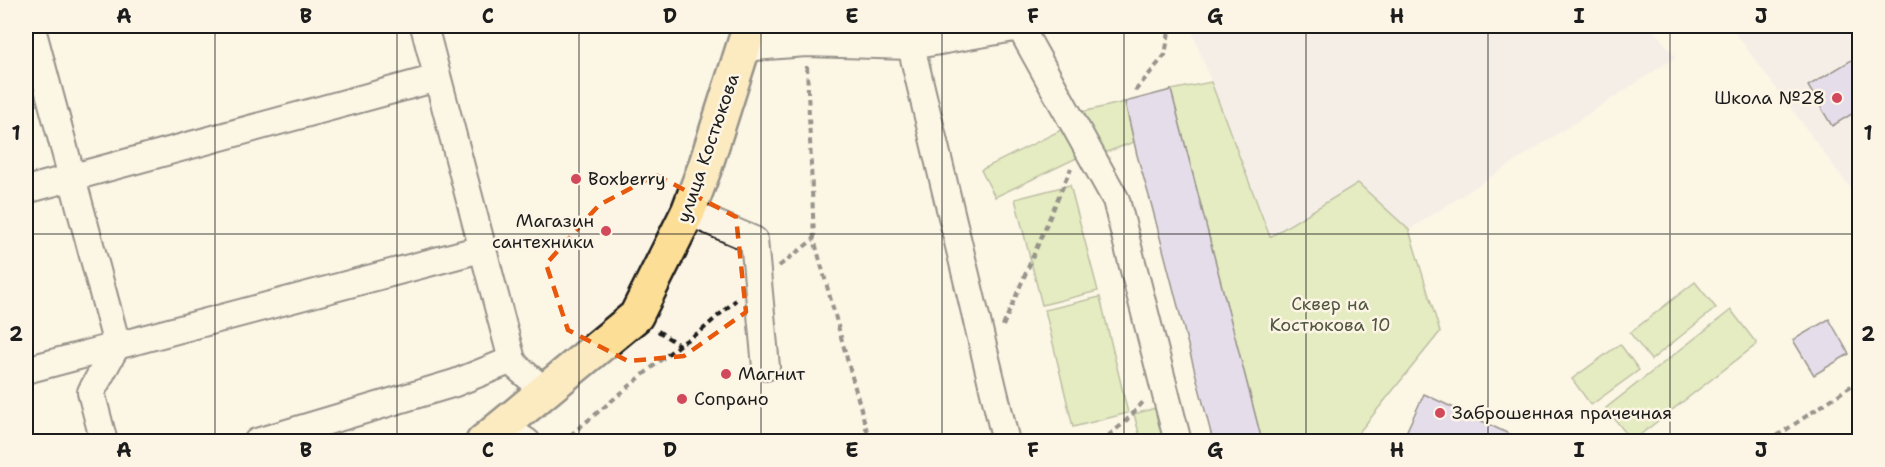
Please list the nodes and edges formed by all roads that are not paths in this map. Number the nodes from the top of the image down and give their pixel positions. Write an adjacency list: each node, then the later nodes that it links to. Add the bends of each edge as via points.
1 (424, 26): 6 (lane)
2 (942, 26): 5 (lane)
3 (746, 37): 5 (lane); 9 (main road, улица Костюкова)
4 (26, 38): 7 (lane, via 34,36)
5 (911, 46): 19 (lane); 20 (lane, via 1020,27 1116,200)
6 (438, 78): 7 (lane); 10 (lane)
7 (73, 177): 8 (lane); 11 (lane)
8 (26, 190)
9 (688, 212): 13 (lane, via 754,240); 15 (main road, улица Костюкова, via 636,316)
10 (481, 249): 11 (lane); 12 (lane)
11 (117, 345): 14 (lane); 17 (lane, via 91,392)
12 (512, 360): 15 (lane); 18 (lane, via 455,382)
13 (766, 367)
14 (26, 370)
15 (544, 391): 16 (main road, улица Костюкова)
16 (504, 436)
17 (104, 441)
18 (257, 441)
19 (1006, 441)
20 (1178, 441)

